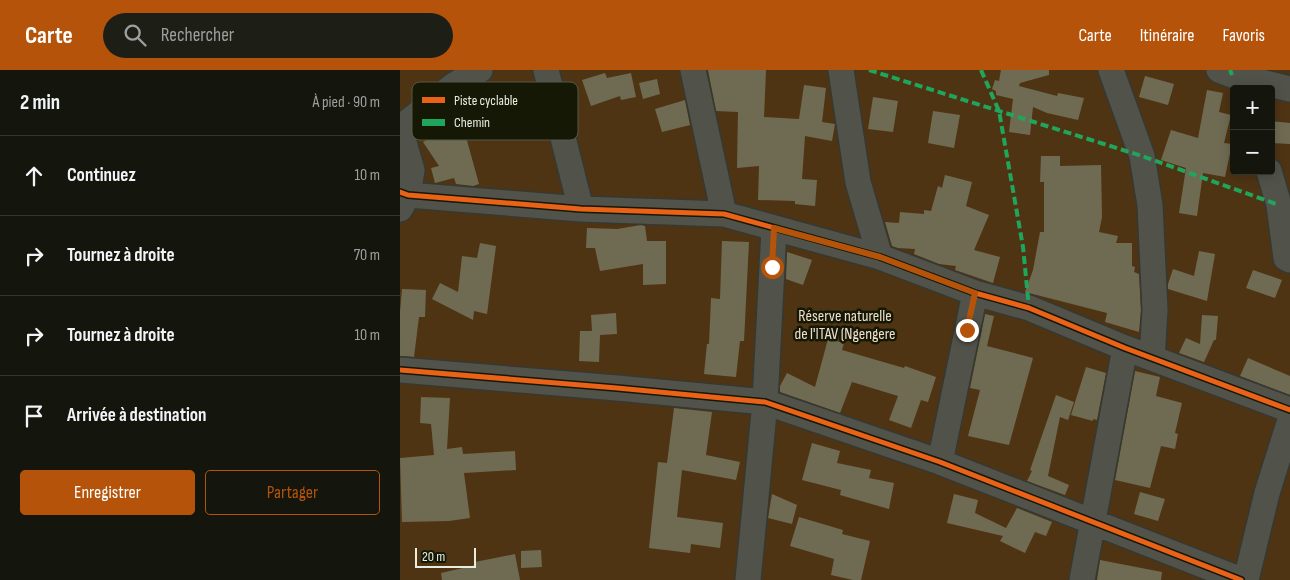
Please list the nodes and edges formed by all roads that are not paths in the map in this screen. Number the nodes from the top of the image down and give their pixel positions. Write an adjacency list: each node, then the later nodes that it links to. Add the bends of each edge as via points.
1 (480, 70): 6 (street)
2 (693, 70): 14 (street)
3 (841, 70): 16 (street, via 858,182)
4 (1111, 70): 20 (street, via 1142,156 1150,205 1155,310)
5 (1229, 78): 7 (street)
6 (459, 82)
7 (1290, 89)
8 (412, 119): 9 (street)
9 (400, 129): 12 (street, via 412,170)
10 (564, 140): 13 (street)
11 (1271, 175): 17 (street, via 1279,205 1286,258)
12 (403, 199): 13 (street)
13 (581, 209): 14 (street)
14 (724, 214): 15 (street)
15 (774, 228): 16 (street); 22 (street)
16 (880, 257): 18 (street)
17 (1290, 260)
18 (975, 293): 19 (street, via 1029,308); 25 (street)
19 (1125, 348): 20 (street); 26 (street)
20 (1152, 358): 23 (street)
21 (400, 370): 22 (street)
22 (765, 402): 25 (street); 27 (street)
23 (1290, 410)
24 (1290, 420): 30 (street, via 1267,494)
25 (940, 462): 26 (street)
26 (1092, 522): 28 (street); 29 (street)
27 (748, 580)
28 (1082, 580)
29 (1241, 580)
30 (1246, 580)

